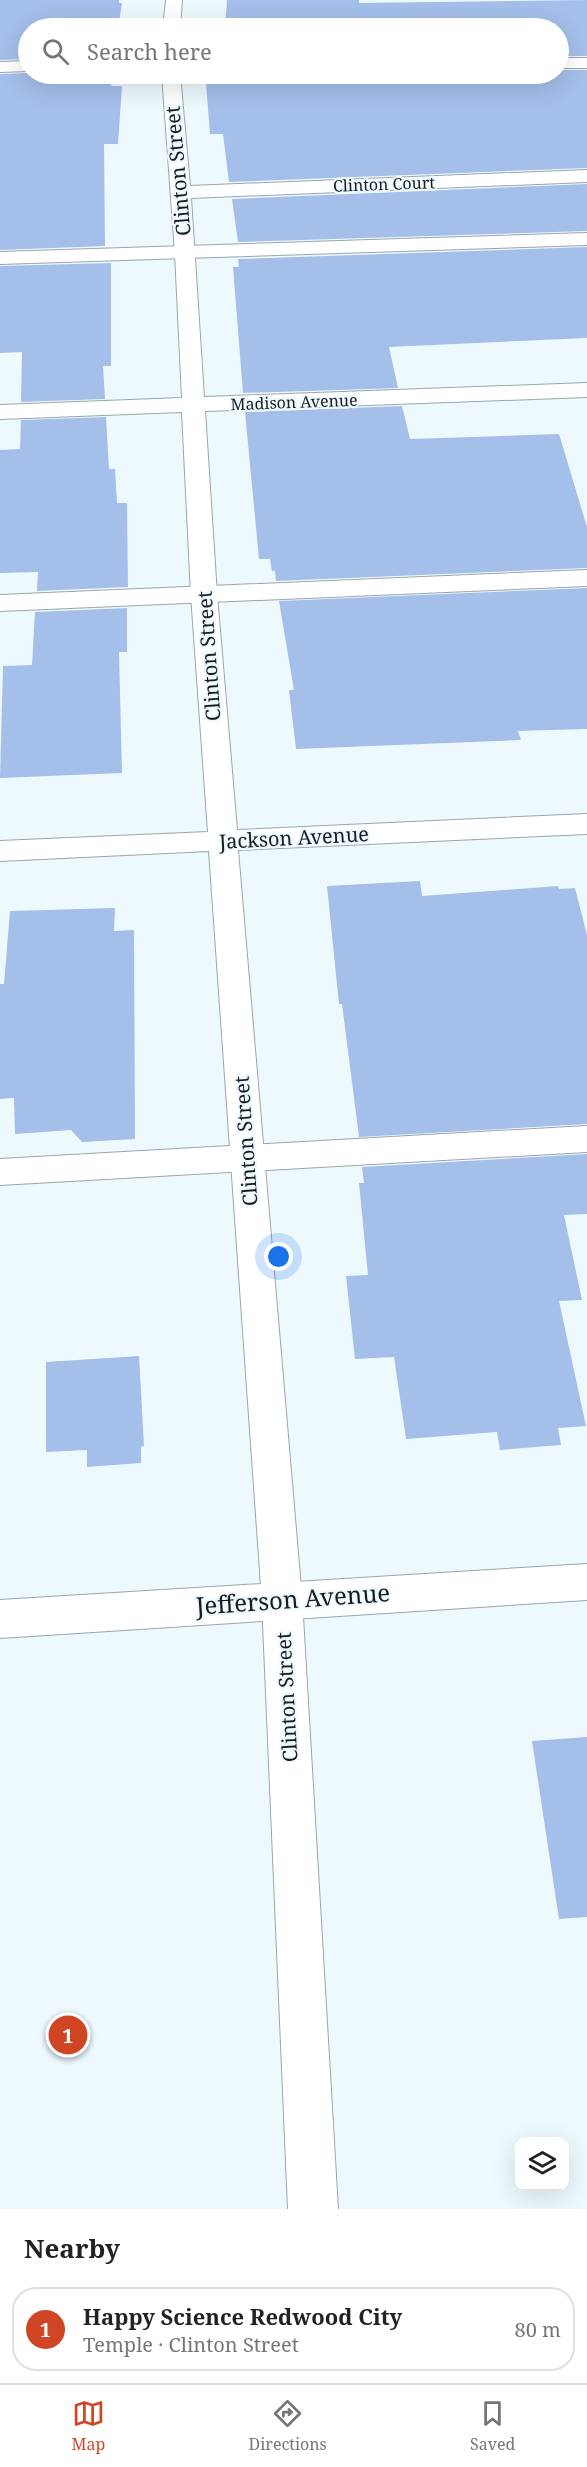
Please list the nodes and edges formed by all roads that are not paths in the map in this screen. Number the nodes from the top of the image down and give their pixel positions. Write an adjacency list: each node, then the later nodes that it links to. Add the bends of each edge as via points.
1 (174, 0): 2 (street)
2 (173, 18)
3 (569, 63): 4 (street)
4 (587, 63)
5 (18, 66): 6 (street)
6 (0, 67)
7 (172, 84): 9 (street, Clinton Street)
8 (587, 176): 9 (street, Clinton Court)
9 (181, 192): 11 (street, Clinton Street)
10 (587, 239): 11 (street)
11 (185, 253): 12 (street); 14 (street, Clinton Street)
12 (0, 258)
13 (587, 390): 14 (street, Madison Avenue)
14 (195, 405): 15 (street, Madison Avenue); 17 (street, Clinton Street)
15 (0, 412)
16 (587, 578): 17 (street)
17 (204, 595): 18 (street); 20 (street, Clinton Street)
18 (0, 603)
19 (587, 824): 20 (street, Jackson Avenue)
20 (224, 841): 21 (street, Jackson Avenue); 23 (street, Clinton Street)
21 (0, 851)
22 (587, 1139): 23 (street)
23 (248, 1160): 24 (street); 26 (street, Clinton Street)
24 (0, 1172)
25 (587, 1582): 26 (street, Jefferson Avenue)
26 (282, 1600): 27 (street, Jefferson Avenue); 28 (street, Clinton Street)
27 (0, 1619)
28 (314, 2209)

